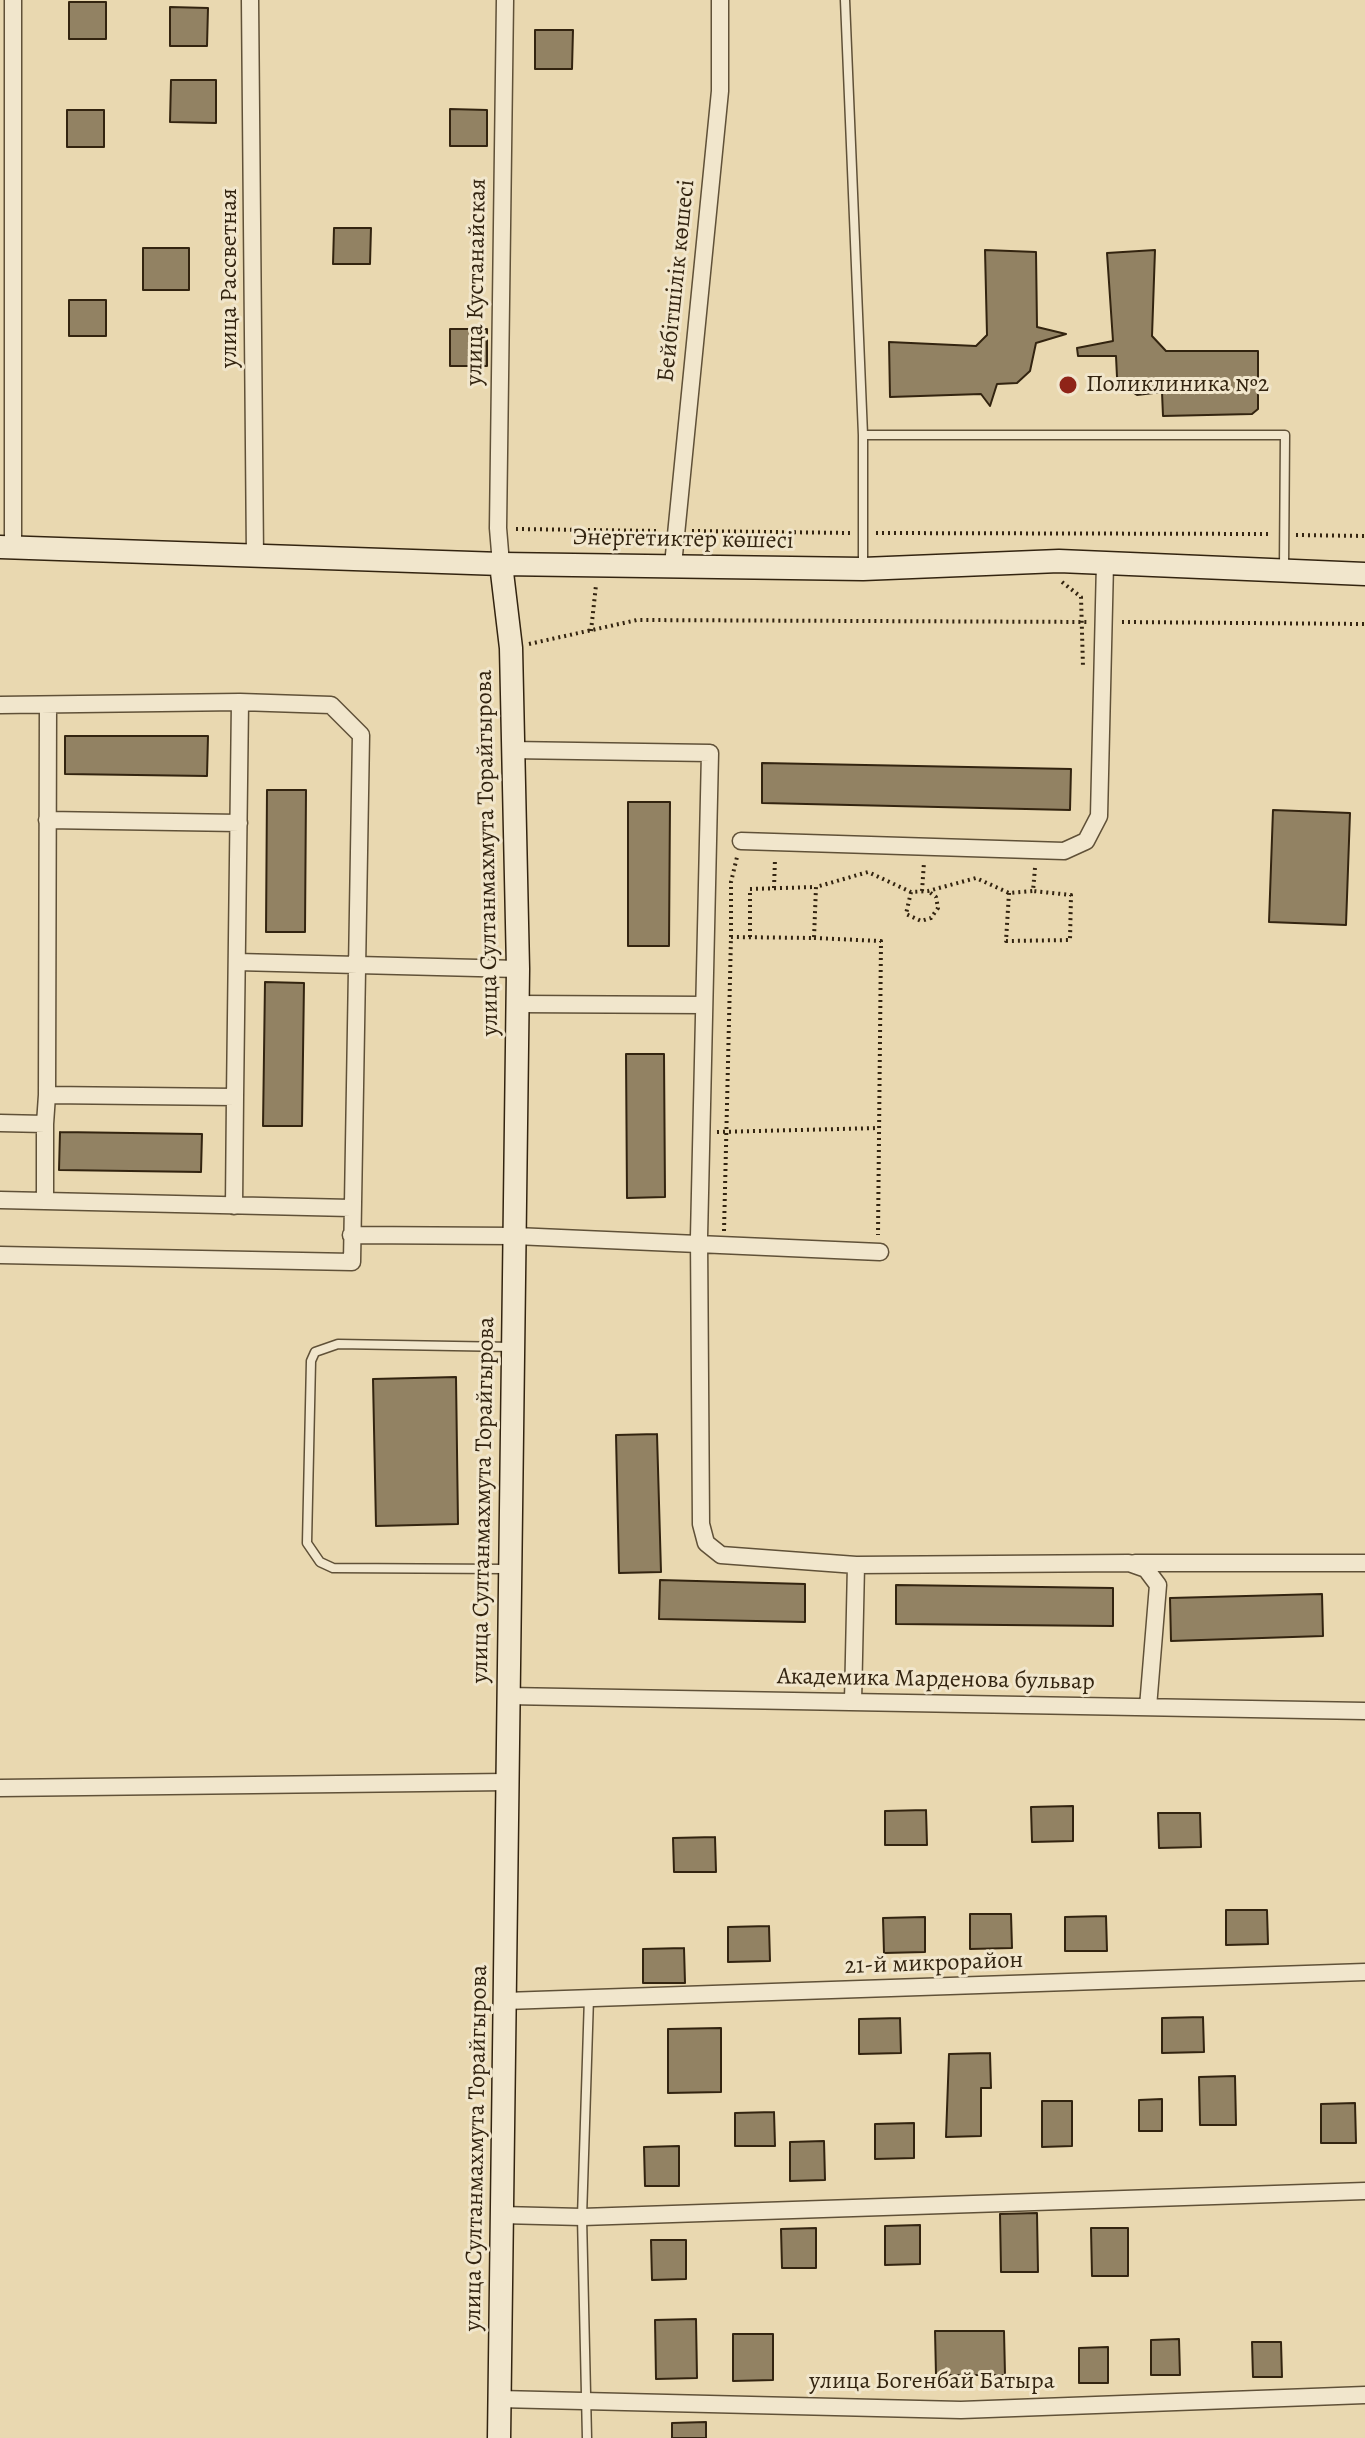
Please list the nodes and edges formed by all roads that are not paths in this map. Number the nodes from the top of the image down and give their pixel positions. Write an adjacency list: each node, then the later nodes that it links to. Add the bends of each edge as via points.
1 (13, 0): 7 (street)
2 (250, 0): 8 (street, улица Рассветная)
3 (505, 0): 10 (street, улица Кустанайская)
4 (720, 0): 11 (street, Бейбітшілік көшесі, via 720,91)
5 (845, 0): 6 (lane)
6 (863, 435): 12 (lane); 13 (lane, via 1285,435)
7 (7, 547): 8 (main road, Энергетиктер көшесі)
8 (255, 557): 10 (main road, Энергетиктер көшесі)
9 (1105, 563): 12 (main road, Энергетиктер көшесі); 13 (main road, Энергетиктер көшесі); 21 (street, via 1099,816 1086,841 1064,851)
10 (501, 564): 11 (main road, Энергетиктер көшесі); 18 (main road, улица Султанмахмута Торайгырова, via 511,648)
11 (673, 565): 12 (main road, Энергетиктер көшесі)
12 (863, 569)
13 (1284, 572): 14 (main road, Энергетиктер көшесі)
14 (1365, 574)
15 (240, 702): 17 (street); 20 (street); 23 (street, via 331,705 361,735)
16 (0, 705): 17 (street)
17 (48, 705): 19 (street)
18 (511, 750): 24 (main road, улица Султанмахмута Торайгырова); 26 (street, via 710,753)
19 (47, 820): 20 (street); 27 (street)
20 (239, 823): 22 (street)
21 (741, 841)
22 (237, 962): 23 (street); 28 (street)
23 (356, 966): 24 (street); 34 (street)
24 (518, 969): 25 (main road, улица Султанмахмута Торайгырова)
25 (518, 1004): 26 (street); 36 (main road, улица Султанмахмута Торайгырова)
26 (704, 1005): 37 (street)
27 (47, 1095): 28 (street); 30 (street)
28 (235, 1097): 33 (street)
29 (0, 1123): 30 (street)
30 (45, 1124): 32 (street)
31 (0, 1200): 32 (street)
32 (45, 1201): 33 (street)
33 (234, 1206): 34 (street)
34 (351, 1208): 35 (street)
35 (351, 1235): 36 (street); 39 (street, via 352,1262)
36 (515, 1236): 37 (street); 40 (main road, улица Султанмахмута Торайгырова)
37 (699, 1241): 38 (street); 43 (street, via 701,1524 706,1543 721,1555)
38 (879, 1245)
39 (0, 1255)
40 (513, 1347): 44 (main road, улица Султанмахмута Торайгырова); 44 (lane, via 338,1344 315,1352 307,1543 320,1562 333,1568)
41 (1129, 1563): 42 (street); 43 (street); 47 (street, via 1146,1569 1158,1585)
42 (1365, 1563)
43 (856, 1565): 46 (street)
44 (509, 1569): 45 (main road, улица Султанмахмута Торайгырова)
45 (507, 1696): 46 (street, Академика Марденова бульвар); 49 (main road, улица Султанмахмута Торайгырова)
46 (853, 1702): 47 (street, Академика Марденова бульвар)
47 (1148, 1707): 48 (street, Академика Марденова бульвар)
48 (1365, 1711)
49 (507, 1782): 50 (street); 53 (main road, улица Султанмахмута Торайгырова)
50 (0, 1788)
51 (1365, 1972): 52 (street, 21-й микрорайон)
52 (589, 1997): 53 (street, 21-й микрорайон); 56 (lane)
53 (505, 2001): 55 (main road, улица Султанмахмута Торайгырова)
54 (1365, 2191): 56 (street)
55 (501, 2215): 56 (street); 58 (main road, улица Султанмахмута Торайгырова)
56 (582, 2217): 59 (lane)
57 (1365, 2395): 59 (street, улица Богенбай Батыра, via 961,2410)
58 (499, 2399): 59 (street, улица Богенбай Батыра); 60 (main road, улица Султанмахмута Торайгырова)
59 (587, 2401): 61 (lane)
60 (499, 2438)
61 (587, 2438)

